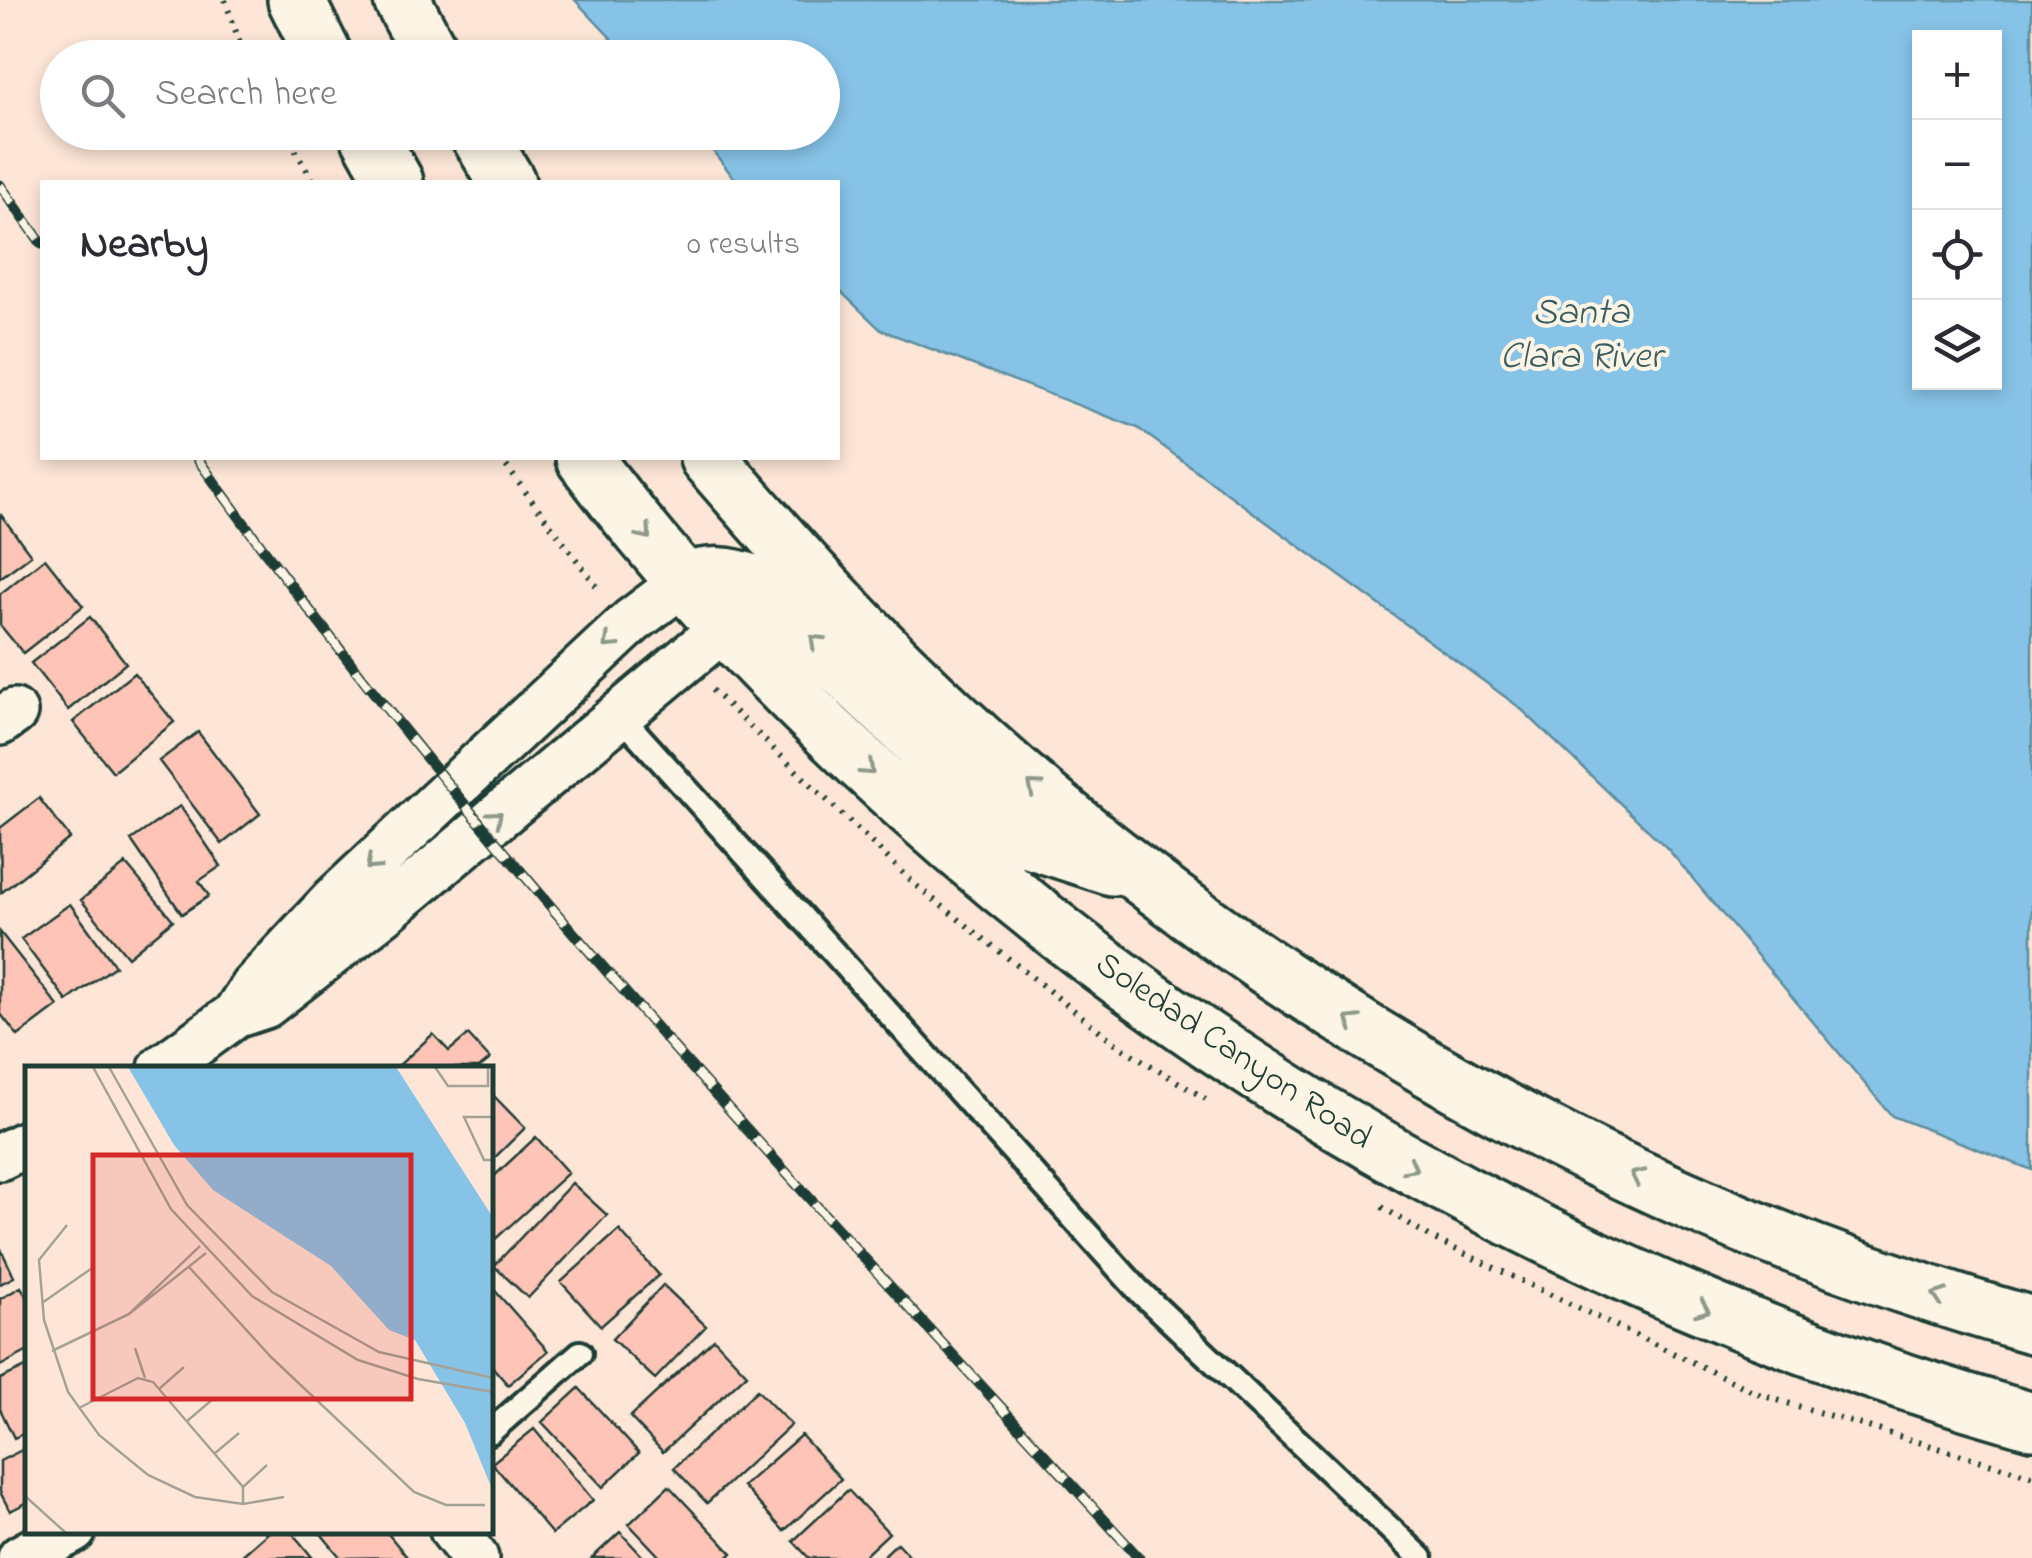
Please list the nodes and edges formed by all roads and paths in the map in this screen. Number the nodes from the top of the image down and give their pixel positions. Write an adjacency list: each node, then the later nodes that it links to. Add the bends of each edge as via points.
1 (225, 0): 4 (path)
2 (296, 0): 5 (main road)
3 (402, 0): 6 (main road)
4 (239, 40)
5 (316, 40)
6 (423, 40)
7 (295, 150): 10 (path)
8 (377, 150): 11 (main road)
9 (488, 150): 12 (main road)
10 (313, 180)
11 (395, 180)
12 (506, 180)
13 (586, 460): 15 (main road, Soledad Canyon Road, one-way to 15)
14 (710, 460): 18 (main road, one-way to 14, via 906,673)
15 (685, 581): 16 (main road, Soledad Canyon Road); 18 (main road, one-way to 15, via 1020,837 752,583 719,574); 19 (street, one-way to 19, via 632,621 335,899)
16 (726, 626): 17 (street); 25 (main road, Soledad Canyon Road, one-way to 25, via 818,722 1015,900 1229,1058 1341,1128 1575,1253 1697,1307 1820,1355)
17 (618, 713): 19 (street, one-way to 17, via 265,1005 372,922); 29 (lane, via 1138,1290)
18 (1143, 877): 23 (main road, one-way to 18, via 1825,1257 1540,1129 1320,1000)
19 (234, 1015): 20 (street)
20 (165, 1066)
21 (25, 1144): 22 (street)
22 (0, 1157)
23 (2032, 1325)
24 (580, 1353): 26 (lane)
25 (2032, 1422)
26 (492, 1430)
27 (67, 1533): 28 (street)
28 (21, 1558)
29 (1421, 1558)

